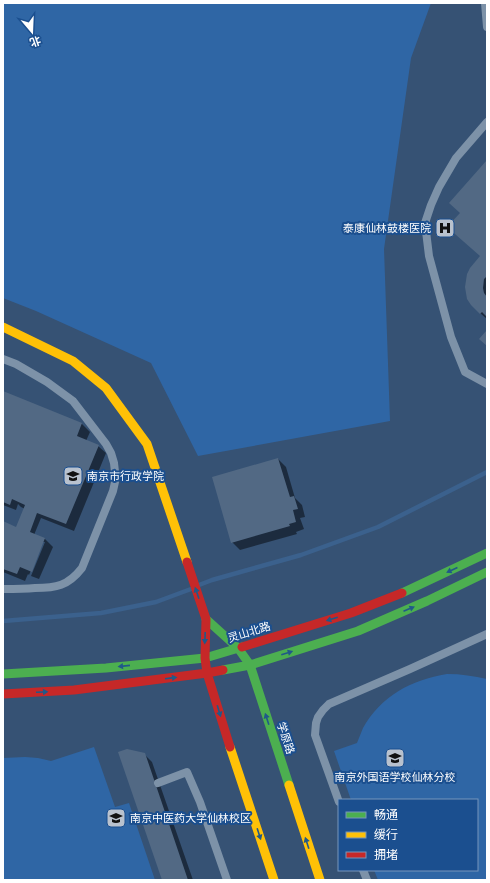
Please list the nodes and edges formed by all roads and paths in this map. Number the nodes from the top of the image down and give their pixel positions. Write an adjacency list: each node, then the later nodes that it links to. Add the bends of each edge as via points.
1 (485, 3): 2 (lane)
2 (487, 26)
3 (487, 122): 6 (lane, via 456,158 439,187 425,223 429,256 451,337 465,372)
4 (3, 327): 10 (main road, 学原路, one-way to 4, via 147,444 106,388 73,361)
5 (3, 359): 9 (lane, via 47,382 73,401 111,453 115,482 82,568 77,574 66,584 52,588)
6 (487, 384)
7 (487, 553): 12 (main road, 灵山北路, one-way to 12, via 351,613)
8 (487, 572): 14 (main road, one-way to 8, via 358,631)
9 (3, 589)
10 (206, 618): 12 (main road, 学原路); 13 (main road, 学原路, one-way to 13)
11 (487, 634): 19 (lane, via 329,704 323,710 316,723 315,735)
12 (238, 648): 13 (main road, 灵山北路); 14 (main road, 学原路)
13 (205, 658): 15 (main road, 学原路); 16 (main road, 灵山北路, one-way to 16, via 106,668)
14 (250, 665): 15 (main road); 22 (main road, 学原路, one-way to 14)
15 (207, 673): 17 (main road, one-way to 15, via 74,690); 21 (main road, 学原路, one-way to 21)
16 (3, 674)
17 (3, 694)
18 (158, 784): 20 (lane, via 186,772 200,802)
19 (338, 799)
20 (227, 880)
21 (274, 880)
22 (320, 880)

